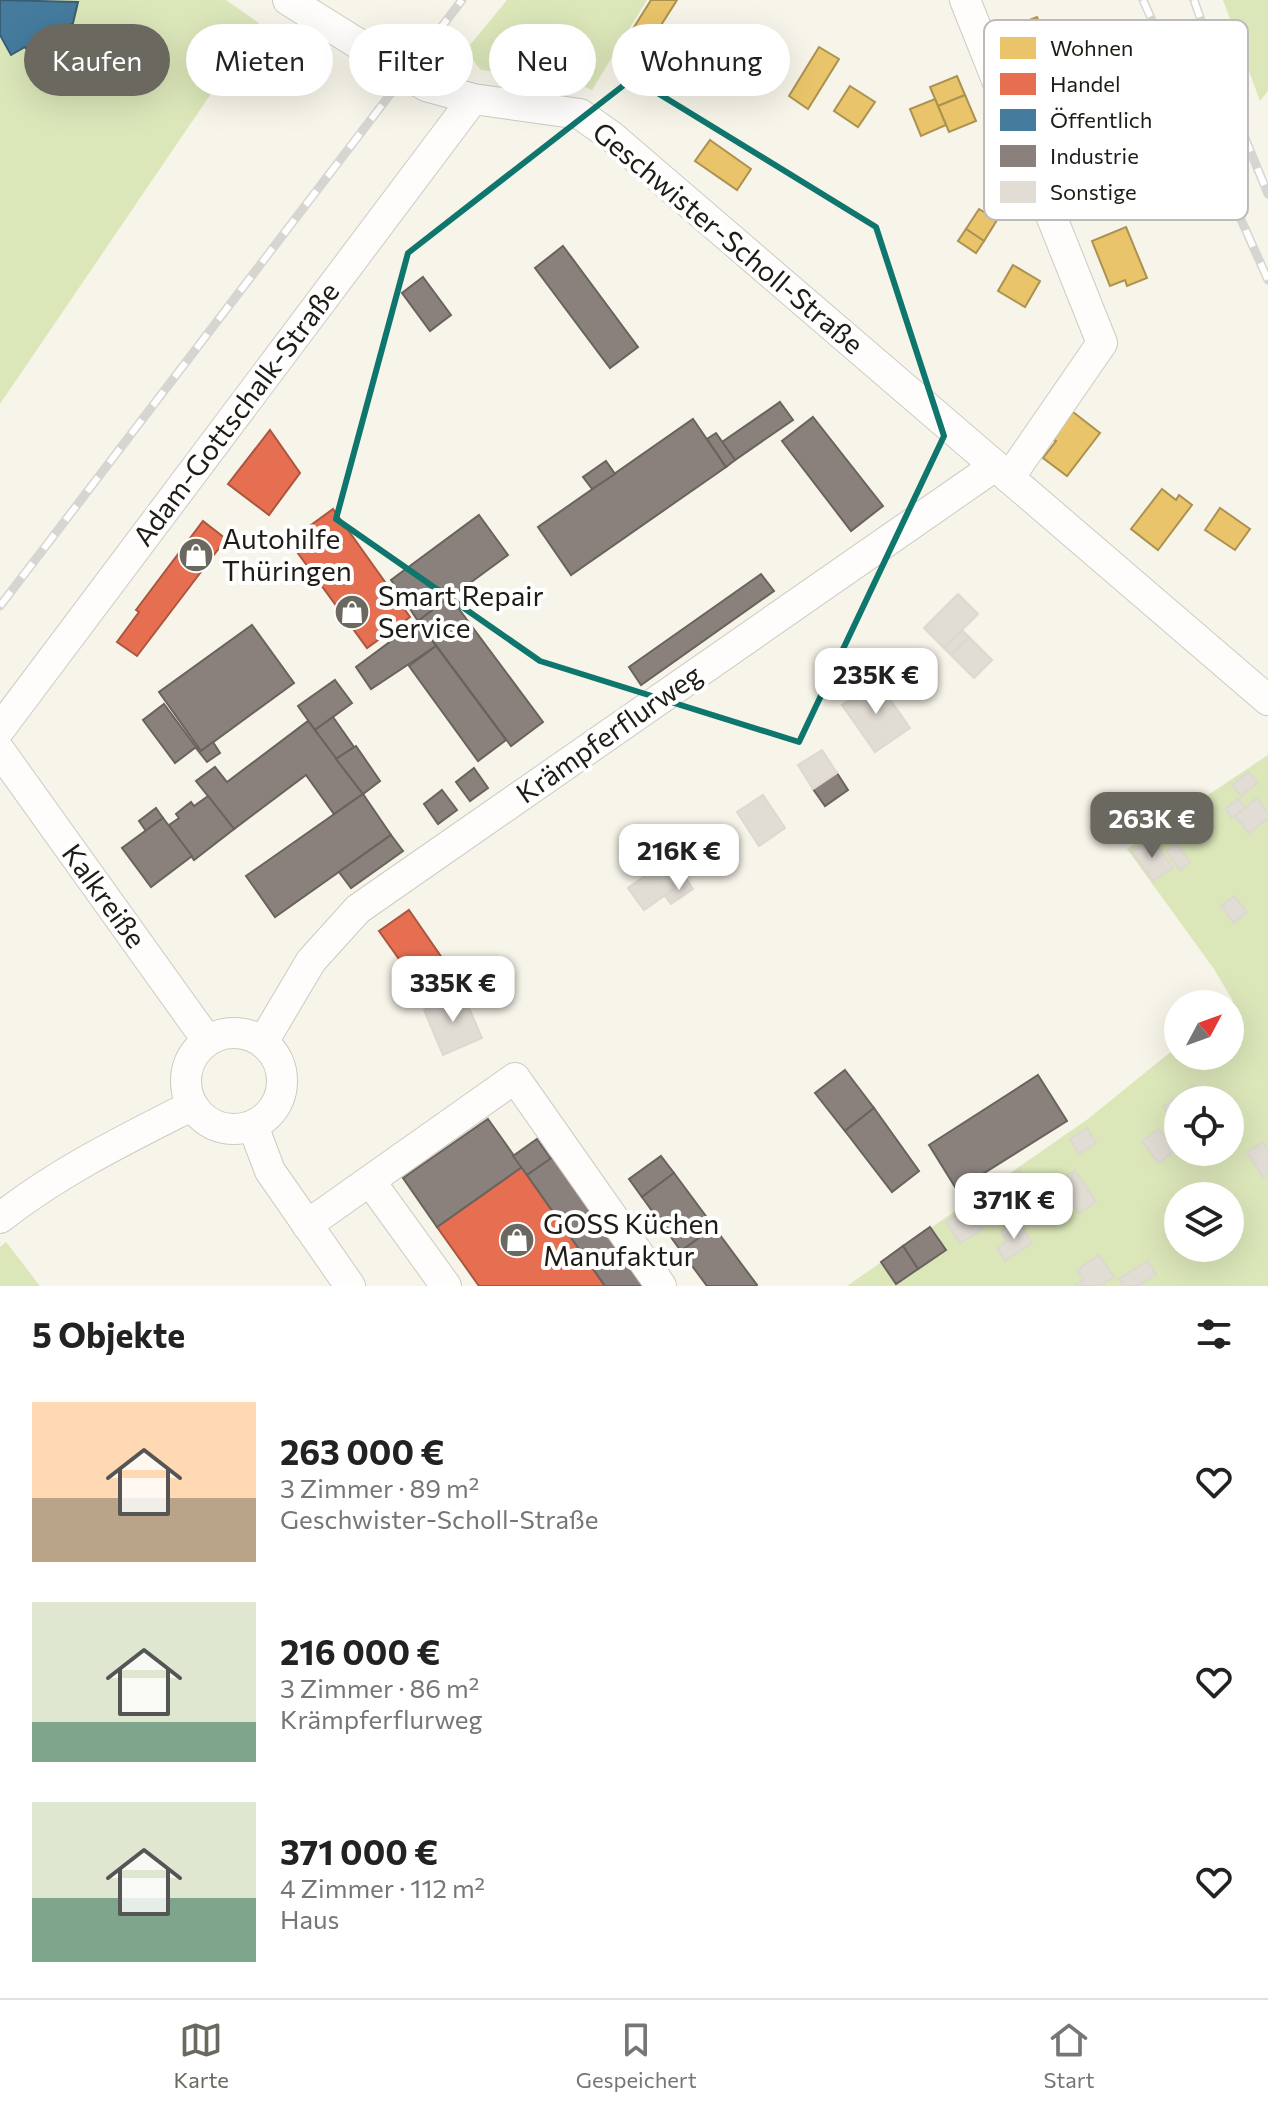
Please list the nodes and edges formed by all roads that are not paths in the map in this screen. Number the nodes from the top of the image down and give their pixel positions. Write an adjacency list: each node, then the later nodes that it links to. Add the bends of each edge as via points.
1 (288, 0): 4 (street, Geschwister-Scholl-Straße, via 426,86)
2 (965, 0): 3 (street)
3 (984, 48)
4 (473, 99): 6 (street, Geschwister-Scholl-Straße, via 580,114); 8 (street, Adam-Gottschalk-Straße)
5 (1053, 220): 6 (street, via 1102,343)
6 (1002, 472): 7 (street, Geschwister-Scholl-Straße); 11 (street, Krämpferflurweg, via 358,909 311,961)
7 (1268, 700)
8 (0, 729)
9 (0, 751): 10 (street, Kalkreiße)
10 (207, 1040): 11 (street, via 236,1032); 12 (street, via 196,1050 185,1077)
11 (263, 1042): 13 (street, via 278,1062 282,1086 269,1115)
12 (191, 1106): 13 (street, via 227,1130); 15 (street, via 75,1168)
13 (253, 1126): 16 (street, via 270,1171)
14 (370, 1181): 16 (street); 18 (street); 19 (street, via 515,1078)
15 (0, 1218)
16 (307, 1225): 17 (street)
17 (350, 1286)
18 (446, 1286)
19 (661, 1286)

